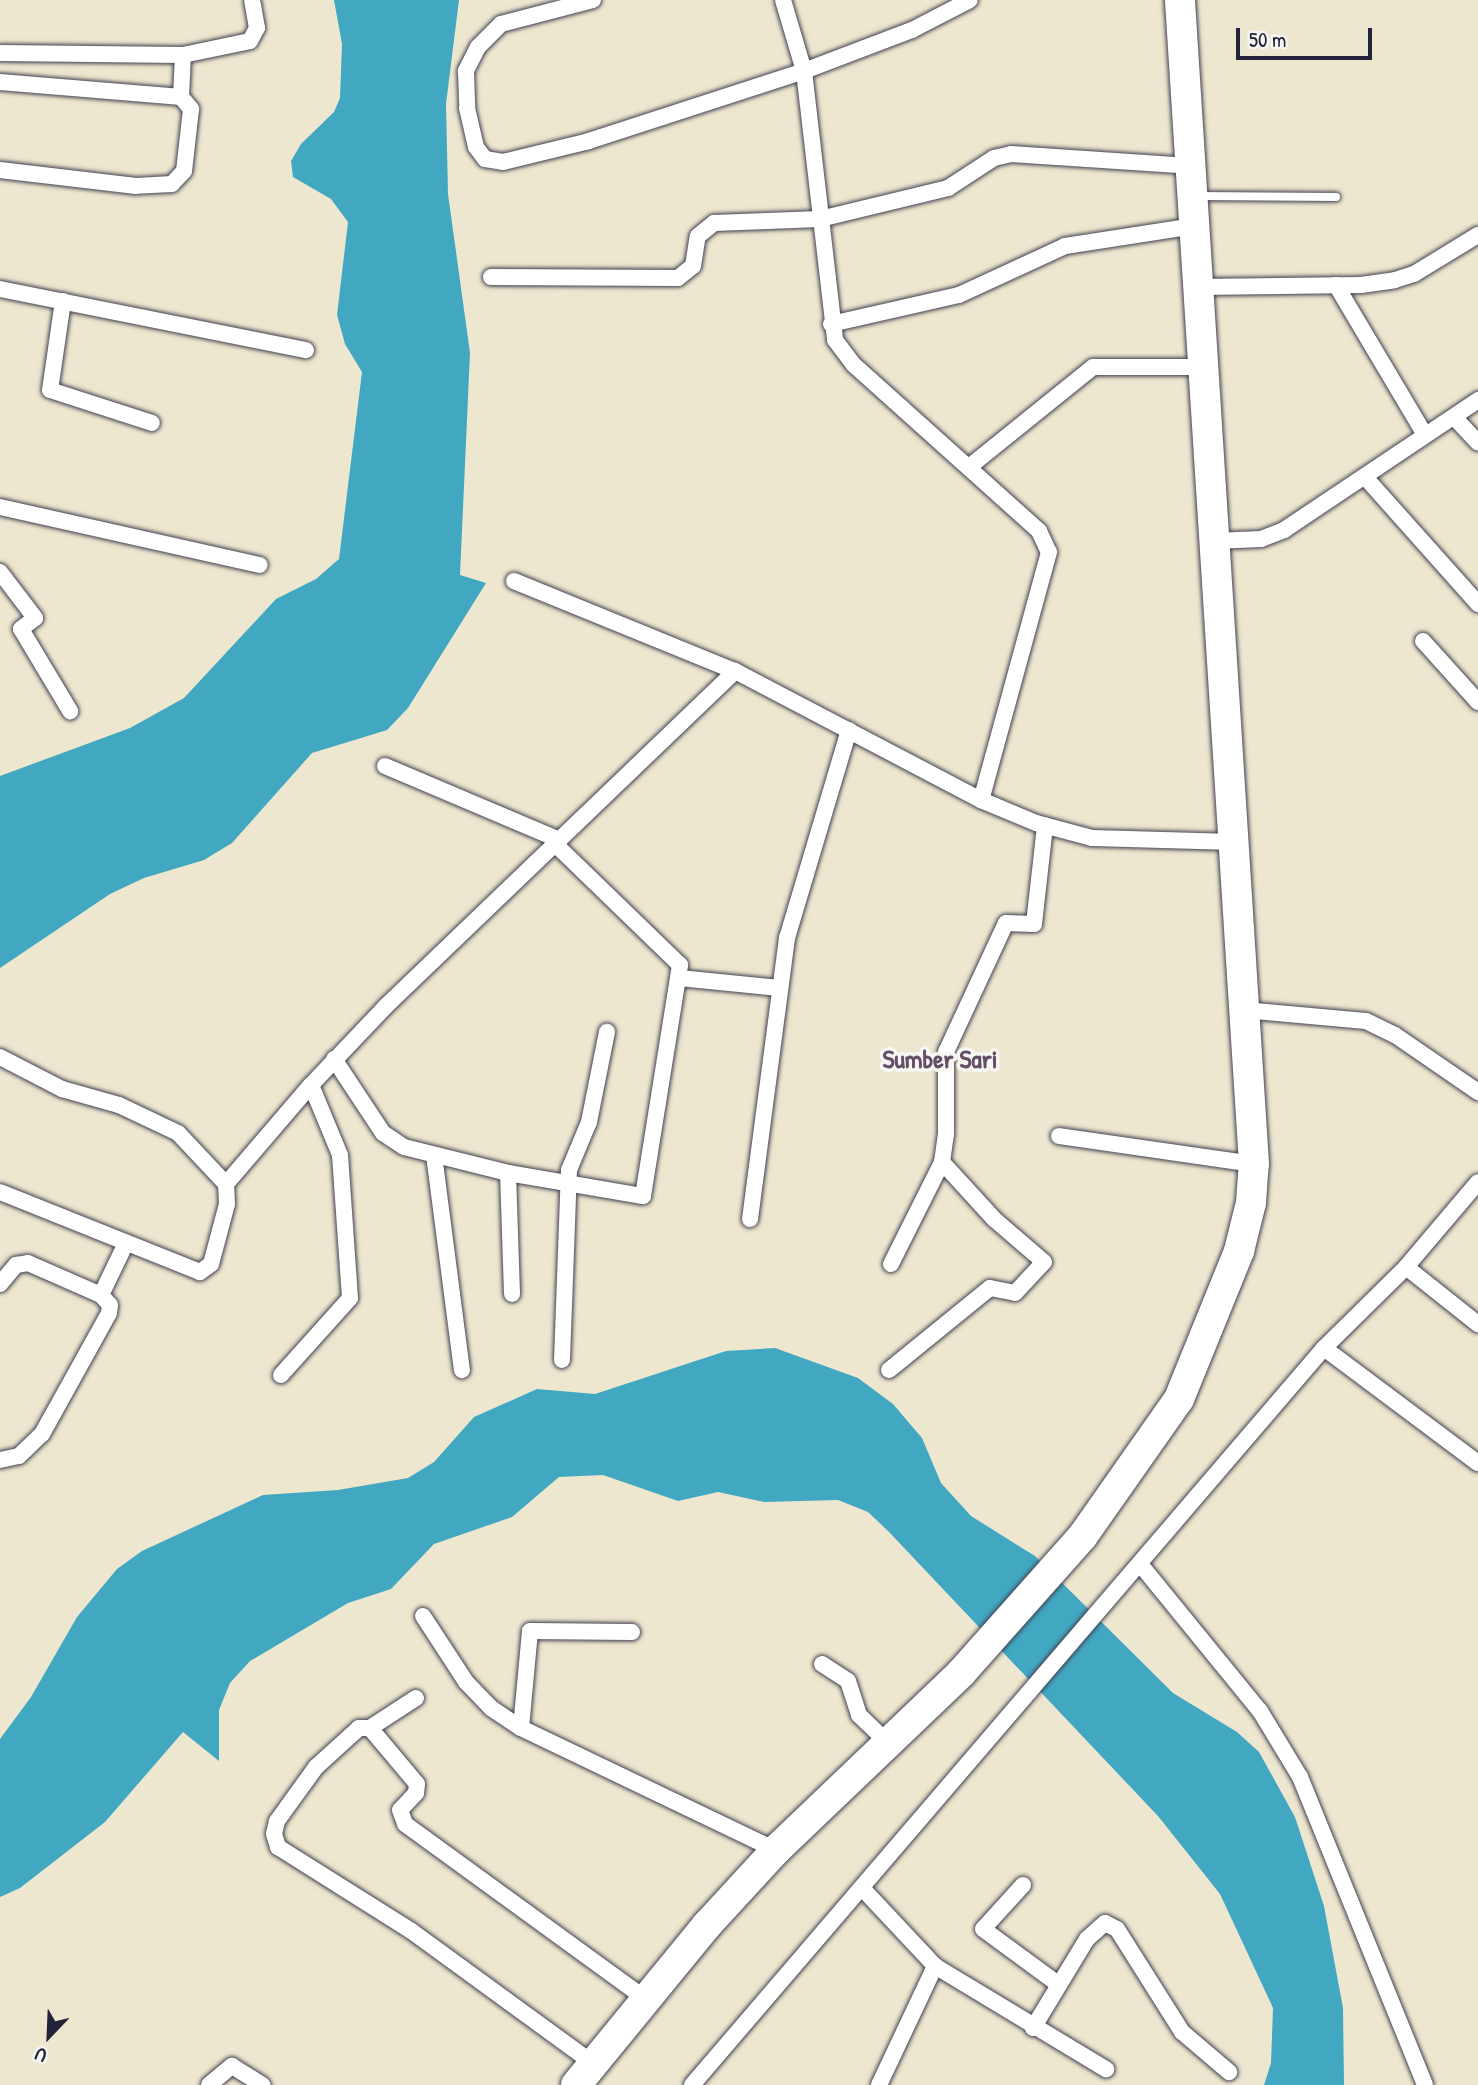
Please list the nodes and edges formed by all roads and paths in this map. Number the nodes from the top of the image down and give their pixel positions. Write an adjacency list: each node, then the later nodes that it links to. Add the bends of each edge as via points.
1 (252, 0): 7 (street, via 257,28 250,41)
2 (593, 0): 8 (street, via 501,24 478,47 467,71 467,108 476,147 485,159 503,162 589,141)
3 (783, 0): 8 (street)
4 (970, 0): 8 (street, via 912,30)
5 (1180, 0): 11 (highway)
6 (0, 53): 7 (street)
7 (183, 55): 10 (street)
8 (804, 71): 15 (street)
9 (0, 82): 10 (street)
10 (181, 97): 12 (street, via 191,110 184,171 172,184 136,186)
11 (1190, 166): 14 (highway); 15 (street, via 1011,154 995,158 948,188)
12 (0, 170)
13 (1336, 197): 14 (lane)
14 (1193, 211): 19 (highway); 22 (street, via 1065,246 959,295)
15 (820, 219): 17 (street, via 714,223 698,236 692,266 678,278); 22 (street)
16 (1478, 235): 18 (street, via 1414,274 1379,283)
17 (491, 277)
18 (1336, 285): 19 (street); 28 (street)
19 (1198, 288): 24 (highway)
20 (0, 289): 21 (street)
21 (63, 301): 23 (street); 27 (street, via 50,390)
22 (831, 324): 30 (street, via 844,355)
23 (306, 349)
24 (1203, 367): 30 (street, via 1093,367); 33 (highway)
25 (1478, 400): 26 (street)
26 (1454, 417): 28 (street); 29 (street)
27 (152, 423)
28 (1425, 435): 31 (street)
29 (1478, 443)
30 (969, 467): 44 (street, via 1039,531 1049,552)
31 (1365, 477): 33 (street, via 1273,535); 37 (street)
32 (0, 506): 34 (street)
33 (1214, 541): 47 (highway)
34 (260, 565)
35 (0, 572): 41 (street, via 41,615 21,629)
36 (514, 581): 39 (street)
37 (1478, 604)
38 (1423, 641): 40 (street)
39 (735, 671): 42 (street); 46 (street)
40 (1478, 702)
41 (70, 711)
42 (849, 730): 44 (street); 49 (street, via 787,938)
43 (384, 766): 46 (street)
44 (981, 800): 45 (street)
45 (1045, 826): 47 (street, via 1092,838); 58 (street, via 1034,924 1006,923 946,1052)
46 (557, 842): 48 (street, via 678,961); 53 (street)
47 (1234, 842): 50 (highway)
48 (680, 978): 49 (street); 63 (street, via 643,1196)
49 (778, 988): 65 (street)
50 (1244, 1010): 55 (street, via 1366,1021 1395,1035); 59 (highway)
51 (607, 1032): 63 (street, via 592,1109)
52 (0, 1057): 62 (street, via 62,1089 118,1105 166,1126 187,1141)
53 (334, 1059): 54 (street); 57 (street, via 383,1133 404,1147)
54 (311, 1085): 62 (street); 77 (street, via 340,1155 350,1298)
55 (1478, 1092)
56 (1059, 1136): 59 (street)
57 (434, 1155): 60 (street); 75 (street)
58 (942, 1162): 67 (street); 76 (street, via 994,1219 1044,1262 1015,1293 990,1287)
59 (1254, 1164): 87 (highway, via 1251,1203 1239,1251 1179,1399 1082,1537 962,1672)
60 (508, 1173): 63 (street); 70 (street)
61 (1478, 1182): 68 (street)
62 (226, 1184): 66 (street, via 220,1237 206,1270 190,1272)
63 (567, 1185): 74 (street)
64 (0, 1192): 66 (street)
65 (750, 1219)
66 (126, 1243): 71 (street)
67 (891, 1264)
68 (1406, 1267): 72 (street); 73 (street)
69 (0, 1284): 71 (street, via 20,1262)
70 (512, 1294)
71 (101, 1295): 78 (street, via 110,1305 108,1313 42,1434 19,1457)
72 (1478, 1324)
73 (1324, 1348): 79 (street); 80 (street)
74 (562, 1360)
75 (462, 1370)
76 (889, 1370)
77 (281, 1376)
78 (0, 1460)
79 (1478, 1463)
80 (1140, 1564): 90 (street); 102 (street, via 1260,1711 1300,1777)
81 (423, 1616): 86 (street, via 466,1682 491,1708)
82 (632, 1632): 86 (street, via 530,1631)
83 (822, 1664): 87 (street, via 848,1681 859,1715)
84 (416, 1698): 85 (street)
85 (370, 1728): 93 (street, via 417,1784 416,1793 400,1810 405,1824); 97 (street, via 359,1728 316,1767 277,1821 278,1847 410,1930)
86 (521, 1728): 88 (street)
87 (888, 1743): 88 (highway)
88 (776, 1850): 93 (highway)
89 (1023, 1885): 92 (street, via 984,1929)
90 (862, 1888): 91 (street); 100 (street)
91 (935, 1966): 94 (street); 101 (street)
92 (1058, 1984): 94 (street); 96 (street, via 1095,1927 1105,1923 1117,1929 1182,2032)
93 (646, 1999): 97 (highway)
94 (1033, 2028): 95 (street)
95 (1106, 2069)
96 (1229, 2072)
97 (585, 2075)
98 (209, 2085): 99 (street, via 232,2066)
99 (263, 2085)
100 (692, 2085)
101 (879, 2085)
102 (1425, 2085)

